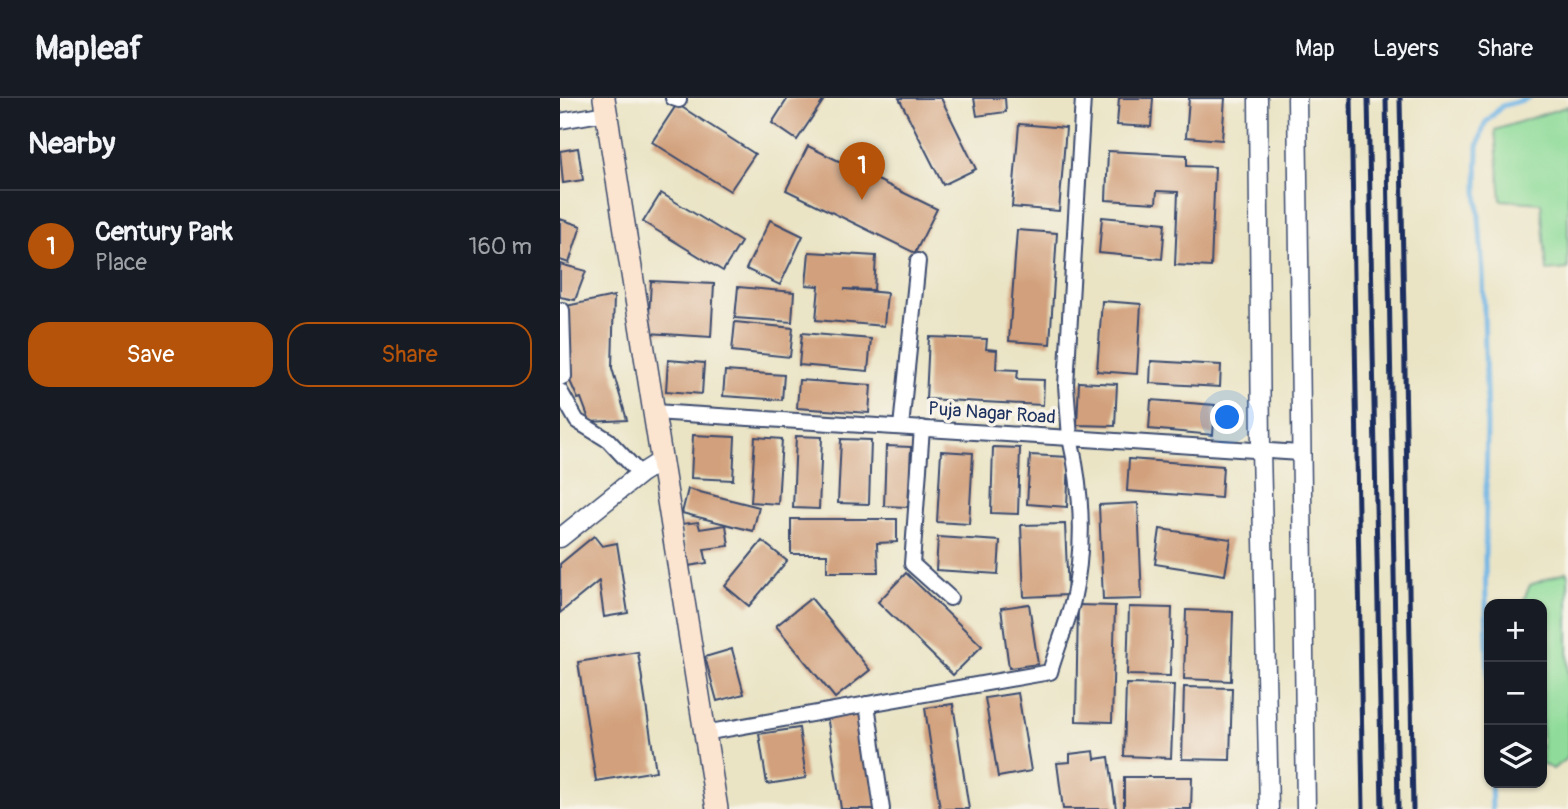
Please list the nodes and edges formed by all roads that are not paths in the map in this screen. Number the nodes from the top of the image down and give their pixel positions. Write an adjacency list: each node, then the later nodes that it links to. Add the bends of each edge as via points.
1 (673, 98): 2 (street)
2 (679, 98)
3 (1083, 98): 14 (street, Puja Nagar Road, via 1066,385)
4 (1258, 98): 15 (street)
5 (1297, 98): 16 (street)
6 (605, 105): 7 (street); 11 (main road)
7 (560, 121)
8 (918, 261): 12 (street)
9 (562, 310): 10 (street)
10 (563, 384): 18 (street, via 577,421 608,440)
11 (654, 412): 12 (street, Puja Nagar Road); 17 (main road)
12 (901, 427): 13 (street, Puja Nagar Road)
13 (922, 428): 14 (street, Puja Nagar Road); 20 (street, via 912,564)
14 (1070, 438): 15 (street); 21 (street, via 1081,532 1073,599 1050,672)
15 (1261, 449): 16 (street); 25 (street)
16 (1300, 453): 26 (street)
17 (662, 460): 18 (street); 22 (main road)
18 (640, 474): 19 (street)
19 (560, 538)
20 (950, 598)
21 (867, 704): 22 (street); 24 (street)
22 (704, 733): 23 (main road)
23 (716, 809)
24 (883, 809)
25 (1269, 809)
26 (1306, 809)

